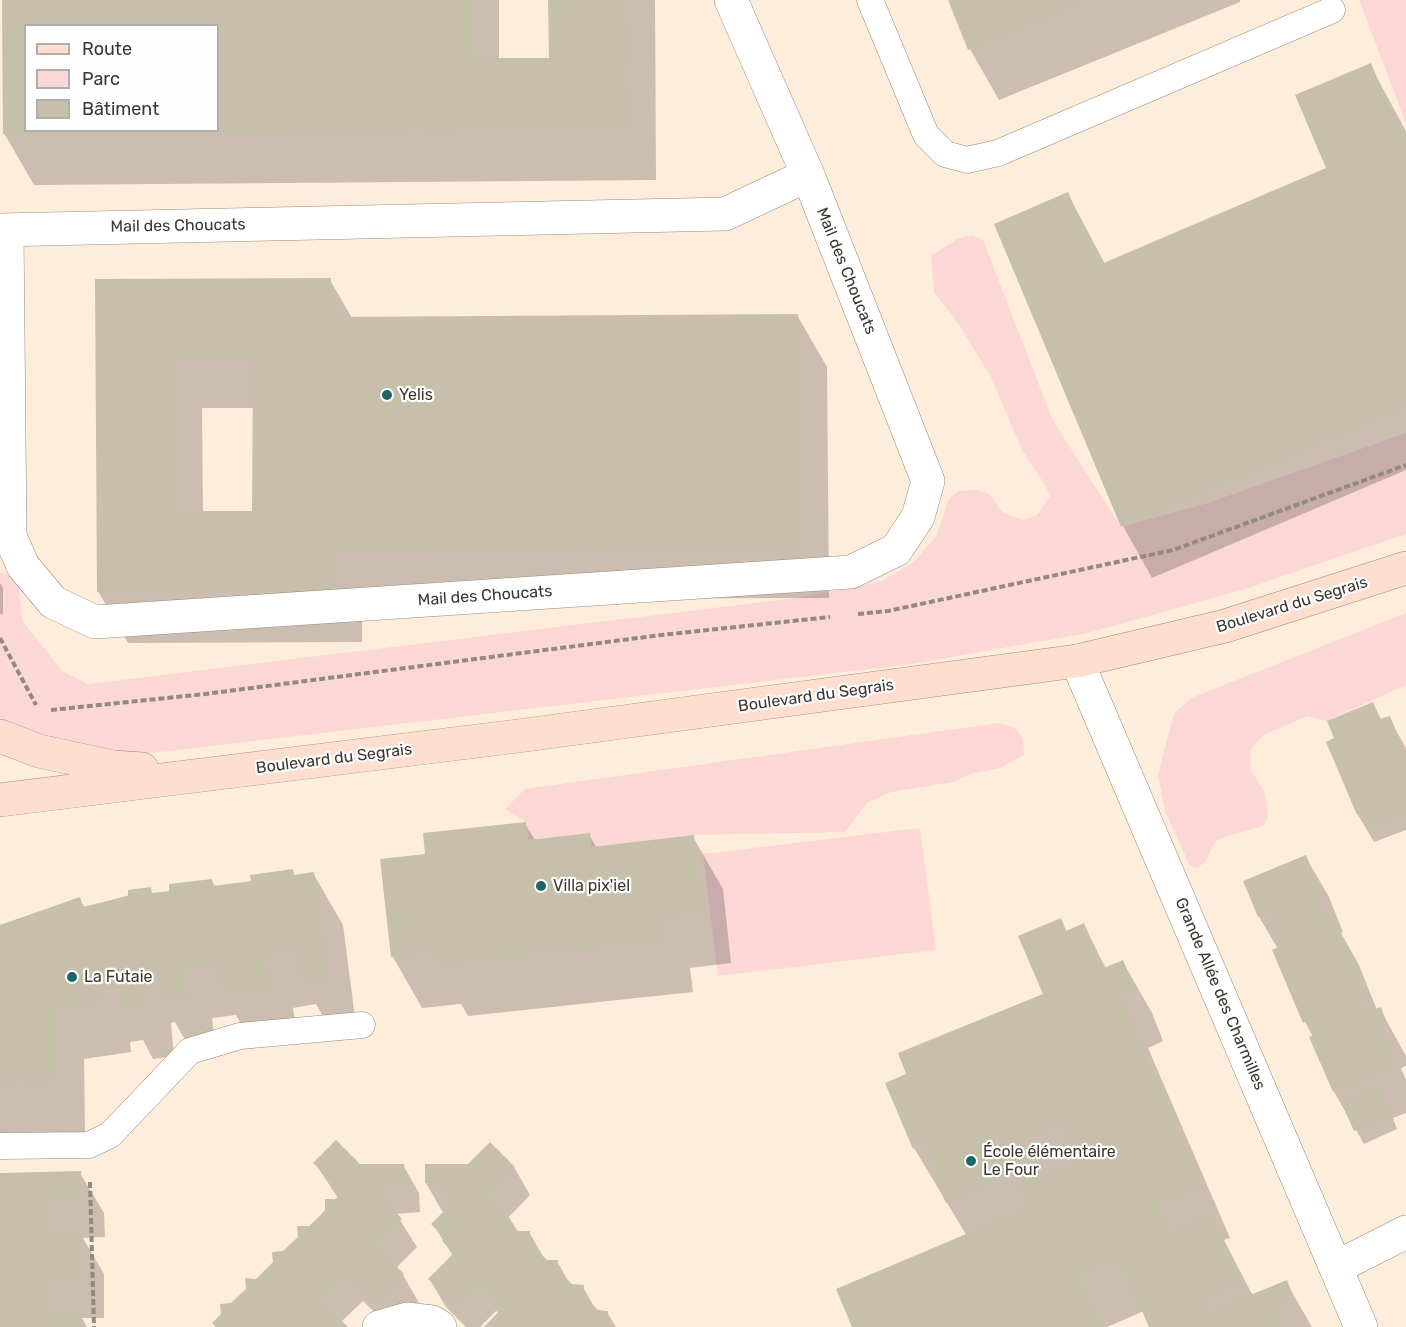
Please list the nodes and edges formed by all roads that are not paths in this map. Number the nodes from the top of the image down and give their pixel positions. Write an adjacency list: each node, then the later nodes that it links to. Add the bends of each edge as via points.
1 (731, 0): 4 (street, Mail des Choucats)
2 (870, 0): 3 (lane, via 926,135 945,154 967,160 998,153)
3 (1332, 10)
4 (808, 175): 5 (street, Mail des Choucats, via 725,214); 5 (street, Mail des Choucats, via 928,481 918,517 896,550 851,572 95,621 53,602 23,566 10,536)
5 (3, 230)
6 (1406, 568): 7 (street, Boulevard du Segrais, via 1225,626)
7 (1077, 661): 9 (street, Boulevard du Segrais); 14 (street, Grande Allée des Charmilles)
8 (0, 735): 9 (street, Boulevard du Segrais, via 39,751 113,767)
9 (215, 774): 10 (street, Boulevard du Segrais)
10 (0, 800)
11 (362, 1026): 12 (lane, via 240,1036 190,1051 110,1135 89,1145)
12 (0, 1146)
13 (1406, 1232): 14 (street)
14 (1337, 1267): 17 (street, Grande Allée des Charmilles)
15 (379, 1327): 16 (street, via 407,1319)
16 (440, 1327)
17 (1361, 1327)

